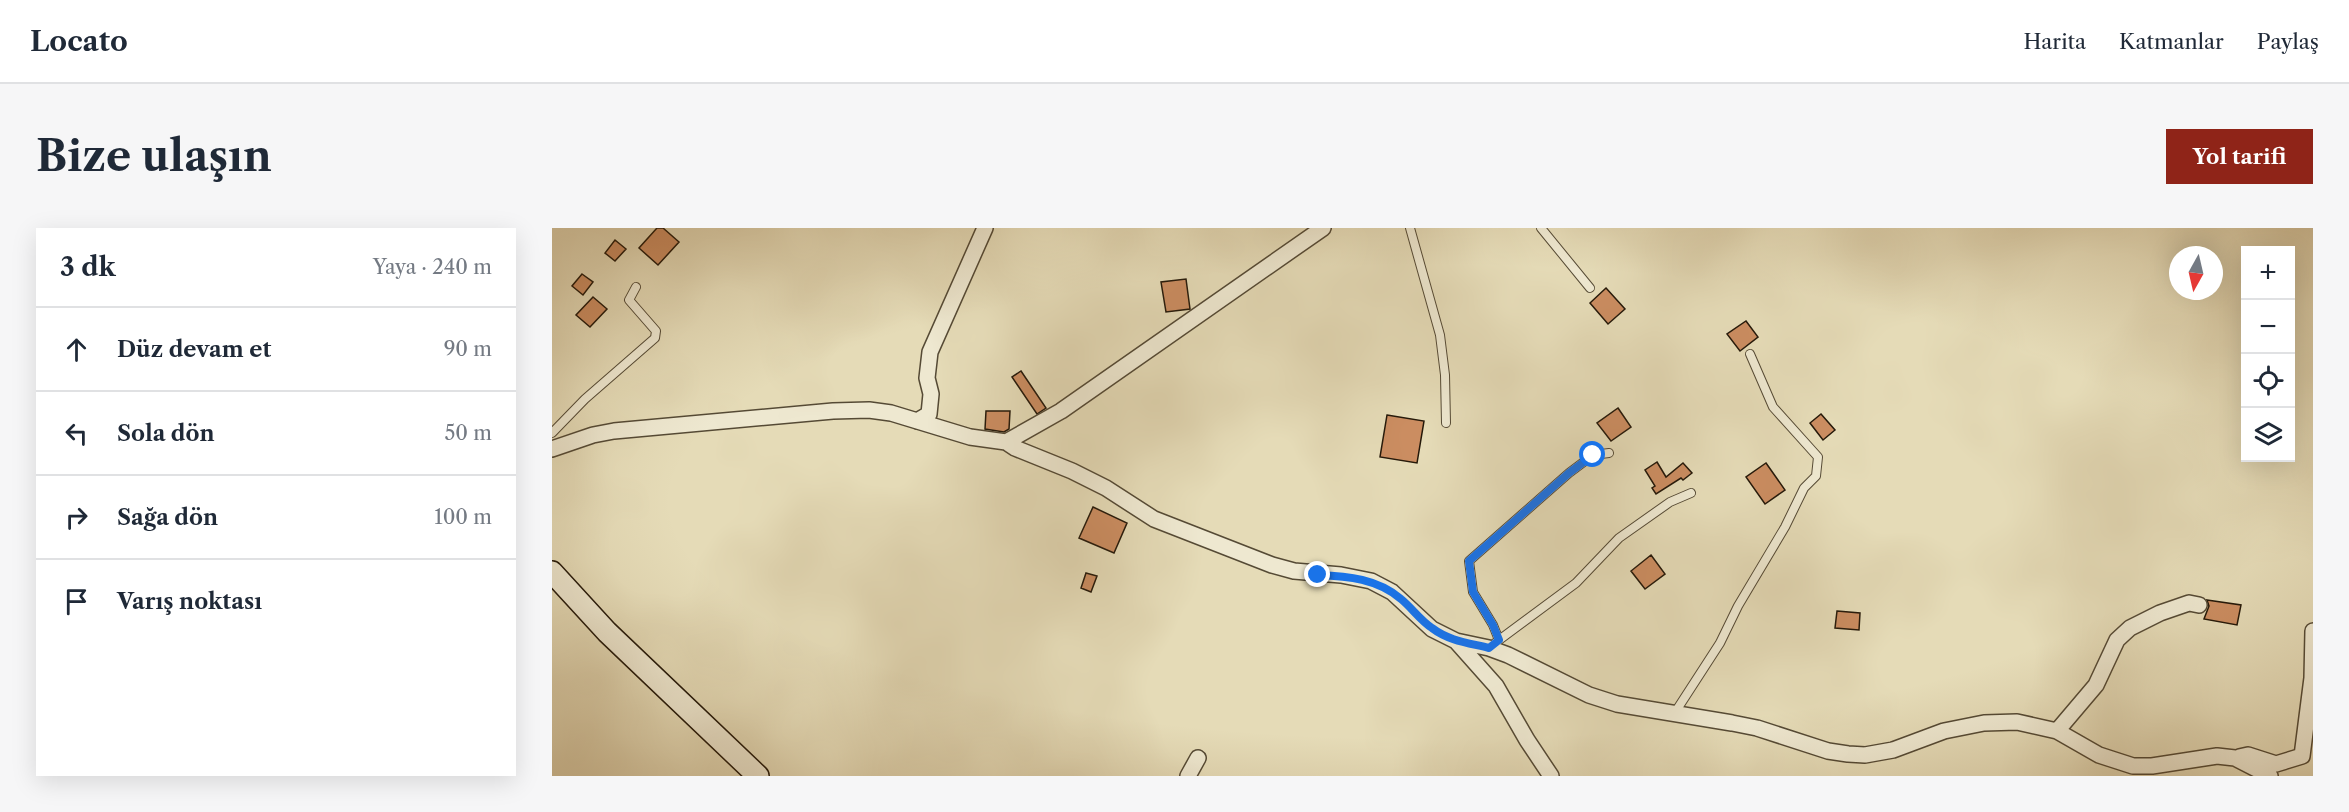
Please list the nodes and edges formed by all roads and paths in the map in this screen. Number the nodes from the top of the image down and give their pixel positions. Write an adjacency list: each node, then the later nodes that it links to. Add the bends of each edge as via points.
1 (986, 228): 8 (street, via 930,352 927,378 931,405 929,414)
2 (1323, 228): 11 (street, via 1061,411)
3 (1410, 228): 9 (lane, via 1440,335)
4 (1541, 228): 6 (lane)
5 (636, 287): 10 (lane, via 628,300 656,332 655,338)
6 (1590, 288)
7 (1750, 354): 20 (lane, via 1773,407 1818,458 1816,476 1804,488 1720,644)
8 (917, 421): 11 (street, via 970,437); 12 (street, via 869,410 833,411 614,431)
9 (1446, 423)
10 (552, 433)
11 (1006, 442): 18 (street, via 1097,484 1154,519 1272,565 1371,581 1397,596 1432,629)
12 (552, 449)
13 (1609, 453): 19 (lane, via 1593,455 1569,473 1469,561 1473,592 1493,625)
14 (1691, 493): 19 (lane, via 1670,502 1619,538 1576,583)
15 (552, 572): 24 (street, via 607,633)
16 (2199, 605): 21 (street, via 2189,603 2130,628 2117,640 2096,686)
17 (2313, 631): 23 (street, via 2312,678 2302,756 2276,764 2248,754)
18 (1456, 641): 19 (street); 26 (street, via 1496,686)
19 (1494, 644): 20 (street, via 1508,655 1590,695)
20 (1674, 714): 21 (street, via 1757,728 1848,754 1893,750 1944,731 1984,723 2017,722)
21 (2057, 731): 23 (street, via 2099,755 2133,766 2217,756)
22 (1198, 758): 25 (street)
23 (2235, 758): 27 (street)
24 (758, 776)
25 (1188, 776)
26 (1551, 776)
27 (2270, 776)

